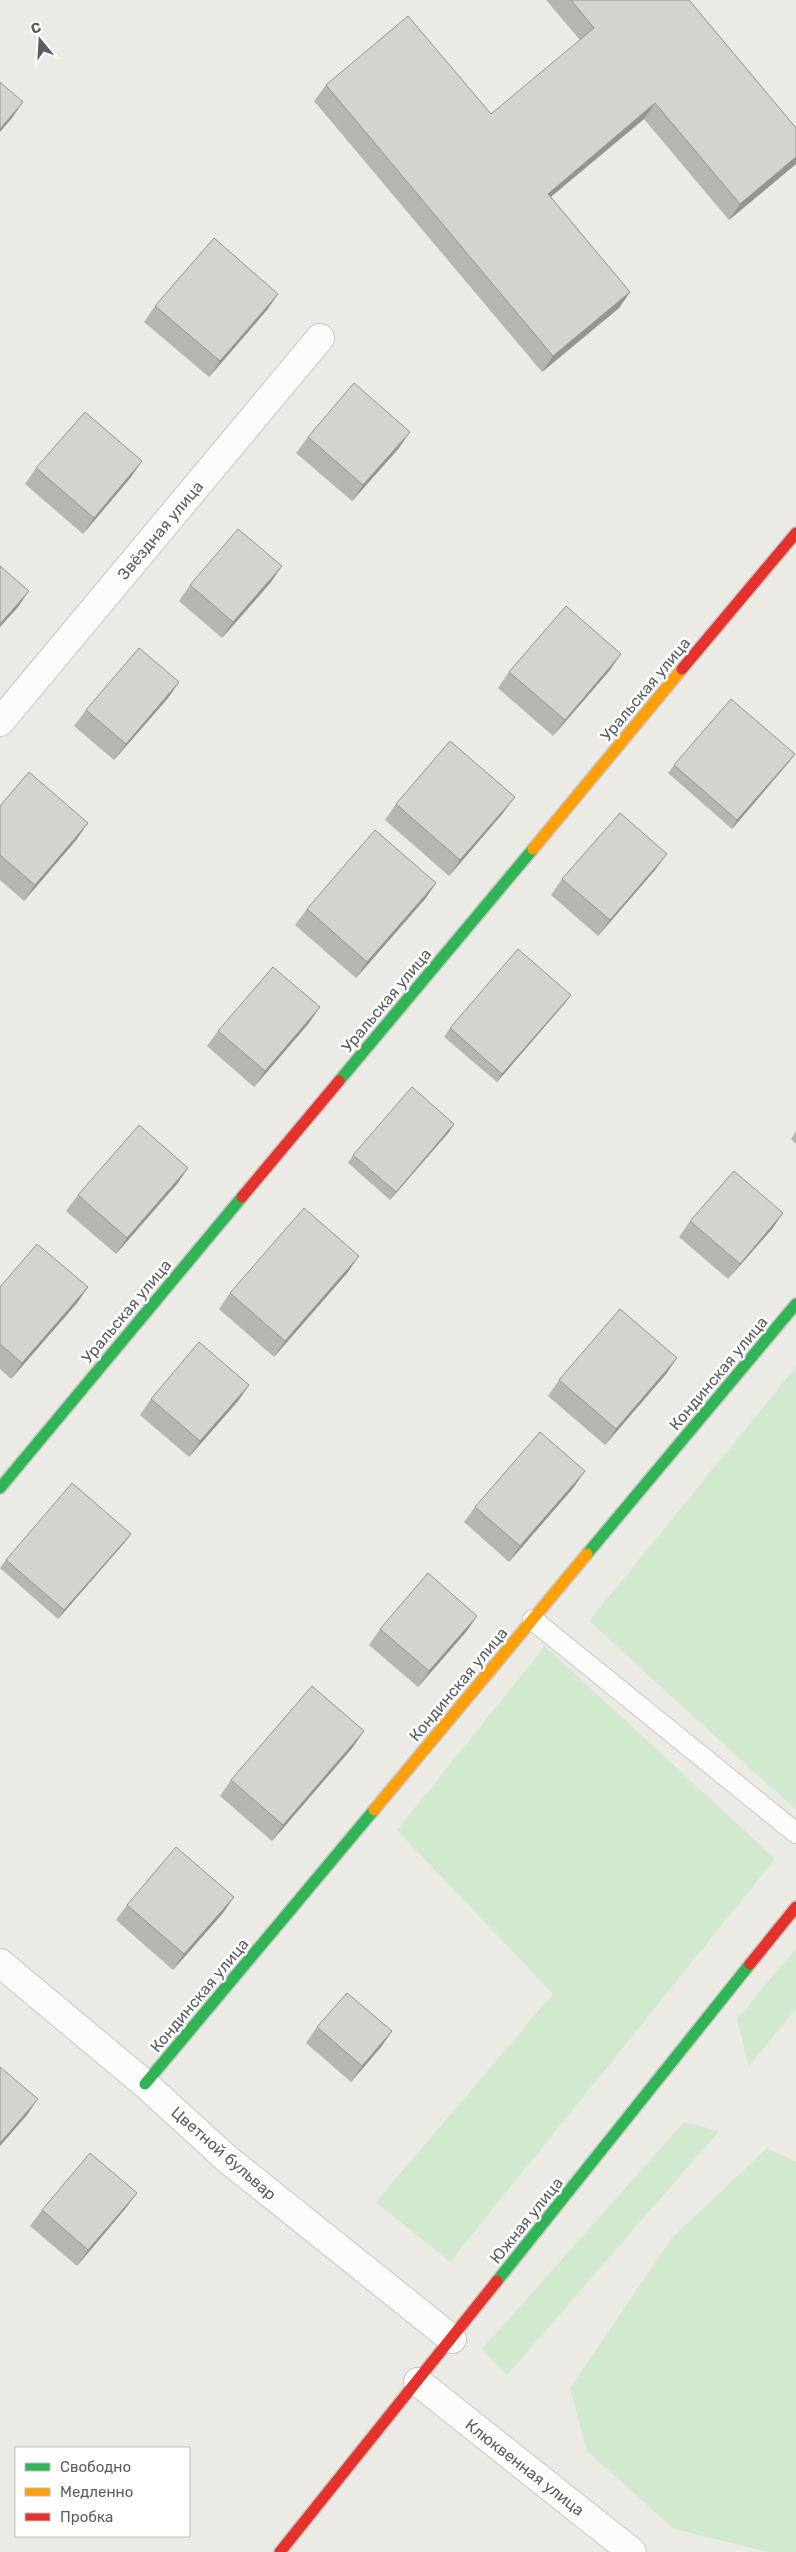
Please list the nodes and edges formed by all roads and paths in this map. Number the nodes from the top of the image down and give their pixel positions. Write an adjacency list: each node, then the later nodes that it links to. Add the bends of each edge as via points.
1 (320, 338): 3 (street, Звёздная улица)
2 (796, 534): 5 (street, Уральская улица)
3 (0, 722)
4 (796, 1304): 6 (street, Кондинская улица)
5 (0, 1488)
6 (533, 1620): 7 (lane); 10 (street, Кондинская улица)
7 (796, 1833)
8 (796, 1907): 11 (street, Южная улица)
9 (0, 1962): 10 (street, Цветной бульвар)
10 (145, 2084): 11 (street, Цветной бульвар, via 226,2158)
11 (452, 2339): 12 (street, Южная улица)
12 (418, 2382): 13 (street, Южная улица); 14 (street, Клюквенная улица)
13 (280, 2552)
14 (632, 2552)

